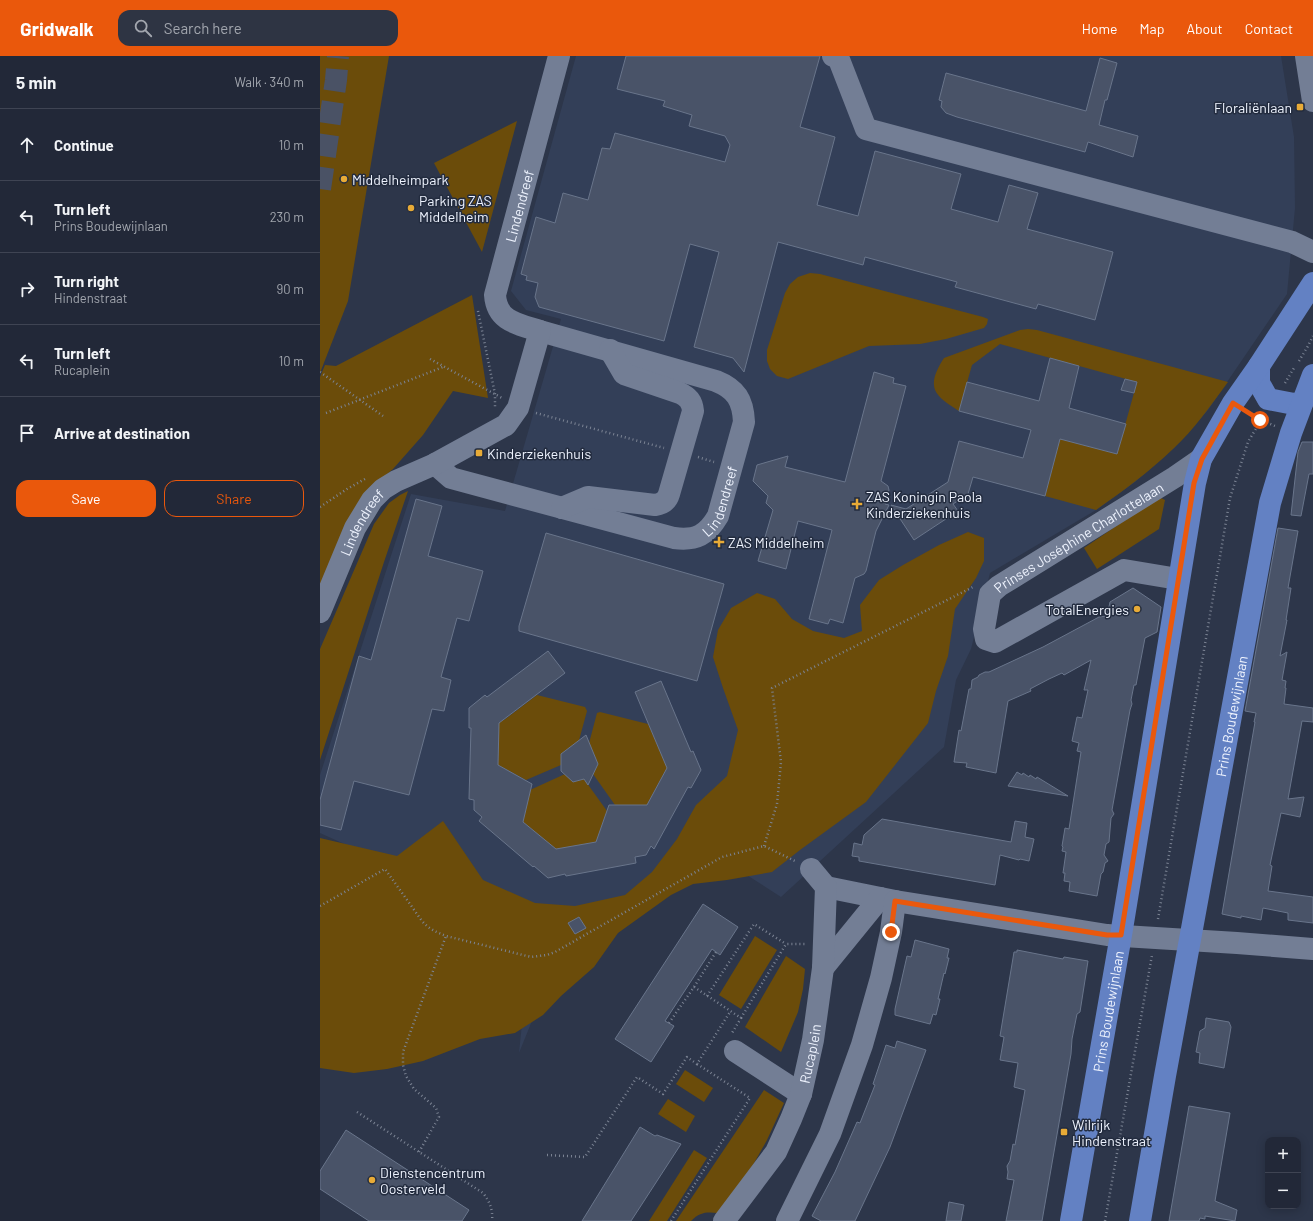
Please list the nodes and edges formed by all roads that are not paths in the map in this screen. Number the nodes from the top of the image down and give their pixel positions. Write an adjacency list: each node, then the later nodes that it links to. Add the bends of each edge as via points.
1 (559, 56): 7 (street, Lindendreef, via 495,295 498,310 504,316)
2 (833, 56): 5 (street, via 838,57 866,129 1292,242)
3 (1306, 56): 4 (street)
4 (1313, 101)
5 (1313, 252)
6 (1313, 283): 9 (main road, Prins Boudewijnlaan)
7 (540, 331): 8 (street, Lindendreef); 13 (street, Lindendreef, via 518,408 506,425)
8 (610, 350): 14 (street, via 624,374 680,393 691,402 693,411 670,494 661,504 655,505 588,496); 14 (street, Lindendreef, via 716,381 726,385 740,401 744,411 744,422 718,516 713,526 705,533 685,539)
9 (1259, 366): 11 (main road, via 1259,383 1268,399 1294,404); 12 (main road, Prins Boudewijnlaan, via 1233,403)
10 (1313, 375): 11 (main road, Prins Boudewijnlaan)
11 (1308, 403): 21 (main road, Prins Boudewijnlaan, via 1291,433 1270,503)
12 (1202, 459): 15 (main road, Prins Boudewijnlaan, via 1194,483); 15 (street, Prinses Joséphine Charlottelaan, via 998,586 990,594 984,629 986,639 995,642 1124,570)
13 (435, 464): 14 (street, Lindendreef, via 451,478); 16 (street, Lindendreef, via 396,481 372,500 355,528)
14 (562, 508)
15 (1178, 579): 20 (main road, Prins Boudewijnlaan)
16 (320, 612)
17 (811, 869): 18 (street)
18 (826, 888): 19 (street); 23 (street, Rucaplein)
19 (887, 900): 20 (street, via 1107,935); 23 (street); 27 (street, via 891,932 862,1045 830,1134)
20 (1121, 935): 21 (street); 28 (main road, Prins Boudewijnlaan)
21 (1190, 940): 22 (street); 29 (main road, Prins Boudewijnlaan)
22 (1313, 949)
23 (823, 968): 25 (street, Rucaplein, via 813,1040)
24 (735, 1051): 25 (street)
25 (801, 1094): 26 (street, Rucaplein, via 776,1152)
26 (724, 1221)
27 (787, 1221)
28 (1070, 1221)
29 (1140, 1221)

